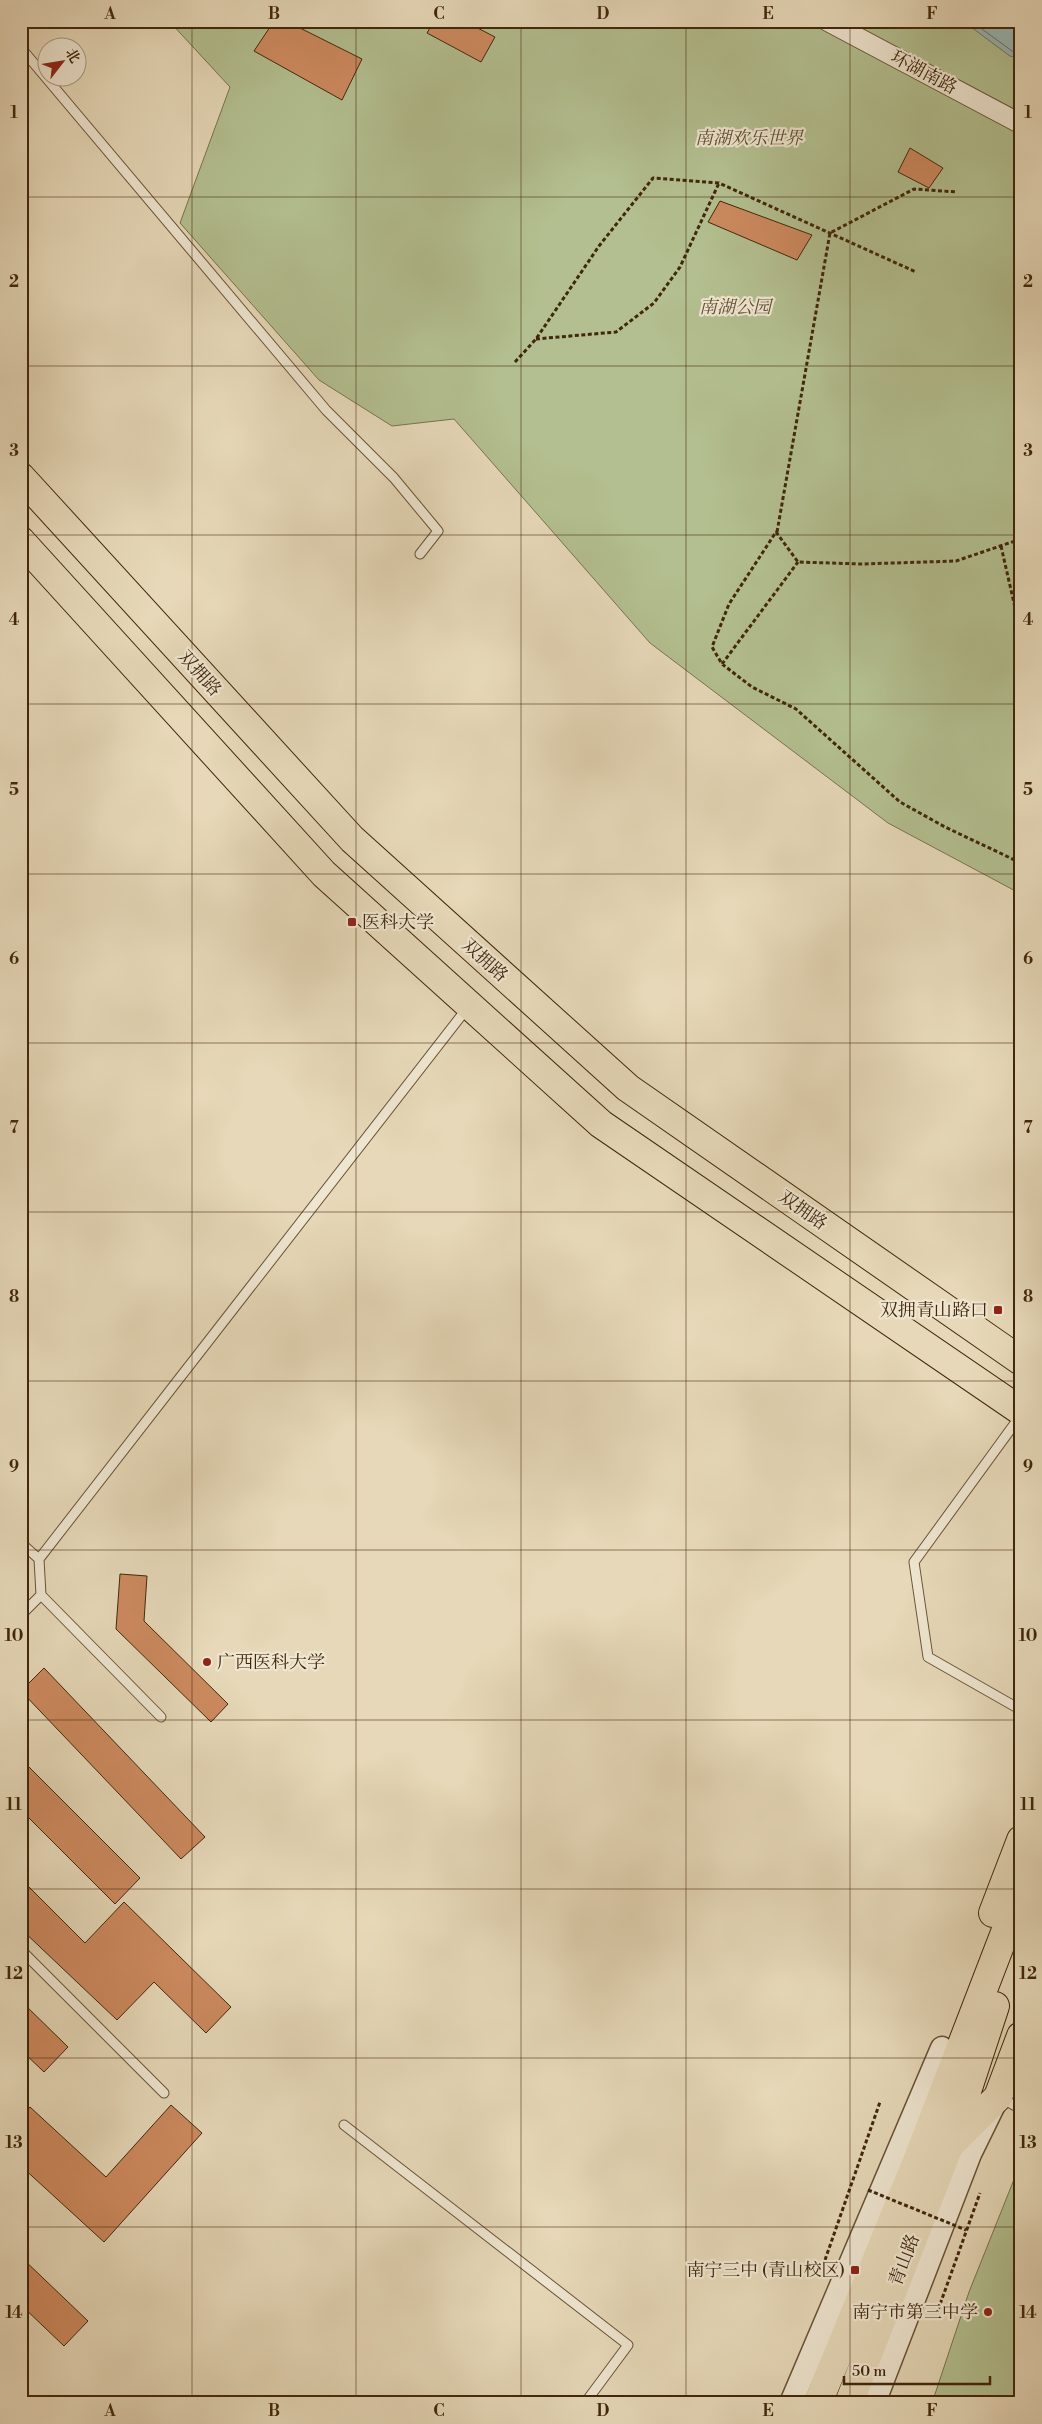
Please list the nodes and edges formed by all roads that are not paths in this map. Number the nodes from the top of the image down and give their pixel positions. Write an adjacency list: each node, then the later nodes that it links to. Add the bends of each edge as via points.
1 (827, 21): 3 (street, 环湖南路)
2 (21, 48): 6 (lane, via 326,410 394,478 438,531)
3 (1021, 124)
4 (21, 477): 8 (main road, 双拥路, via 352,839 628,1088)
5 (21, 541): 7 (main road, via 324,874)
6 (420, 554)
7 (469, 1005): 9 (main road, via 601,1124); 12 (lane)
8 (1021, 1361)
9 (1021, 1411)
10 (1021, 1415): 15 (lane, via 914,1562 928,1657)
11 (21, 1544): 12 (lane)
12 (39, 1559): 13 (lane)
13 (41, 1595): 14 (lane); 16 (lane)
14 (21, 1615)
15 (1021, 1710)
16 (161, 1717)
17 (1021, 1840): 22 (main road)
18 (1021, 1891): 27 (main road)
19 (1021, 1935): 26 (main road, 青山路)
20 (21, 1950): 23 (lane)
21 (1021, 2036): 24 (main road)
22 (942, 2048): 27 (main road); 29 (street)
23 (164, 2093)
24 (1009, 2103): 26 (main road); 32 (street, via 970,2154)
25 (344, 2125): 28 (lane, via 628,2345)
26 (949, 2146): 31 (main road, 青山路)
27 (919, 2156): 30 (main road, 青山路)
28 (585, 2403)
29 (791, 2403)
30 (818, 2403)
31 (849, 2403)
32 (874, 2403)

